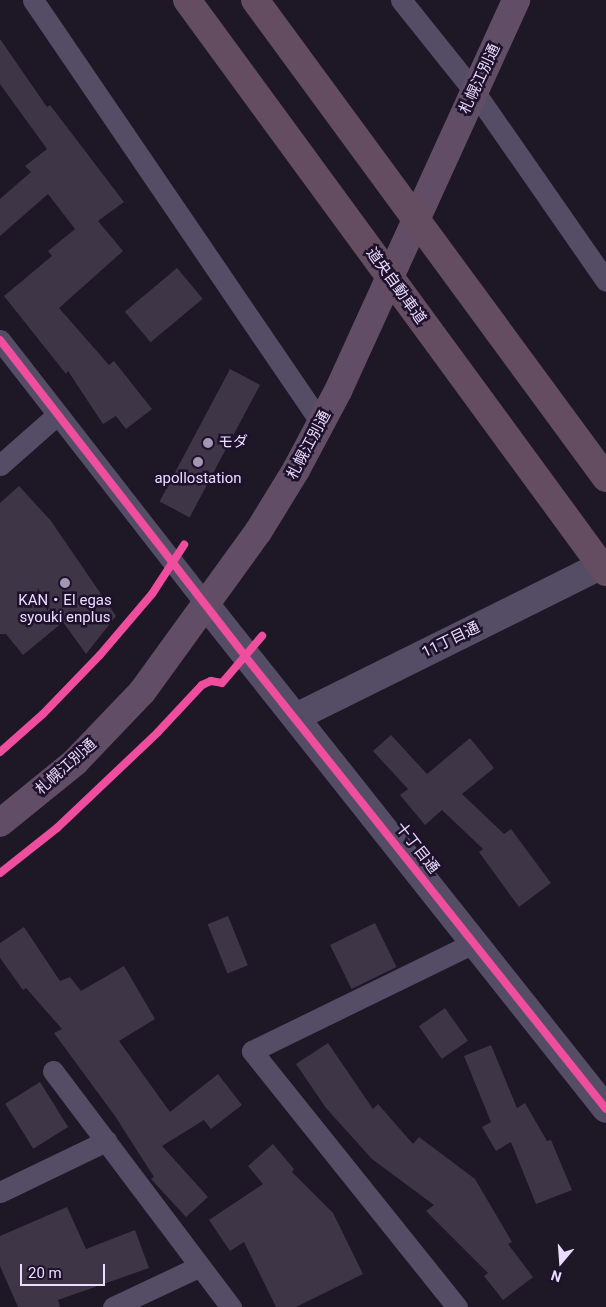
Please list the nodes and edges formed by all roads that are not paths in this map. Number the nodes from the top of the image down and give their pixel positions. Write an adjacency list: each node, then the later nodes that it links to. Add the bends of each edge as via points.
1 (33, 0): 10 (street)
2 (187, 0): 14 (highway, 道央自動車道)
3 (256, 0): 12 (highway)
4 (400, 0): 6 (street)
5 (516, 0): 6 (highway, 札幌江別通)
6 (470, 100): 7 (street); 10 (highway, 札幌江別通, via 338,391)
7 (606, 280)
8 (0, 340): 9 (street)
9 (58, 414): 11 (street); 15 (street)
10 (320, 423): 15 (highway, 札幌江別通, via 263,524)
11 (0, 465)
12 (606, 478)
13 (606, 563): 16 (street, 11丁目通)
14 (606, 572)
15 (206, 605): 16 (street, 十丁目通); 17 (highway, 札幌江別通, via 142,692 75,762)
16 (296, 717): 18 (street, 十丁目通)
17 (0, 822)
18 (474, 942): 20 (street, 十丁目通); 26 (street, via 252,1051)
19 (53, 1071): 21 (street)
20 (606, 1109)
21 (106, 1141): 22 (street); 23 (street)
22 (0, 1192)
23 (200, 1266): 24 (street); 25 (street)
24 (114, 1307)
25 (231, 1307)
26 (457, 1307)

